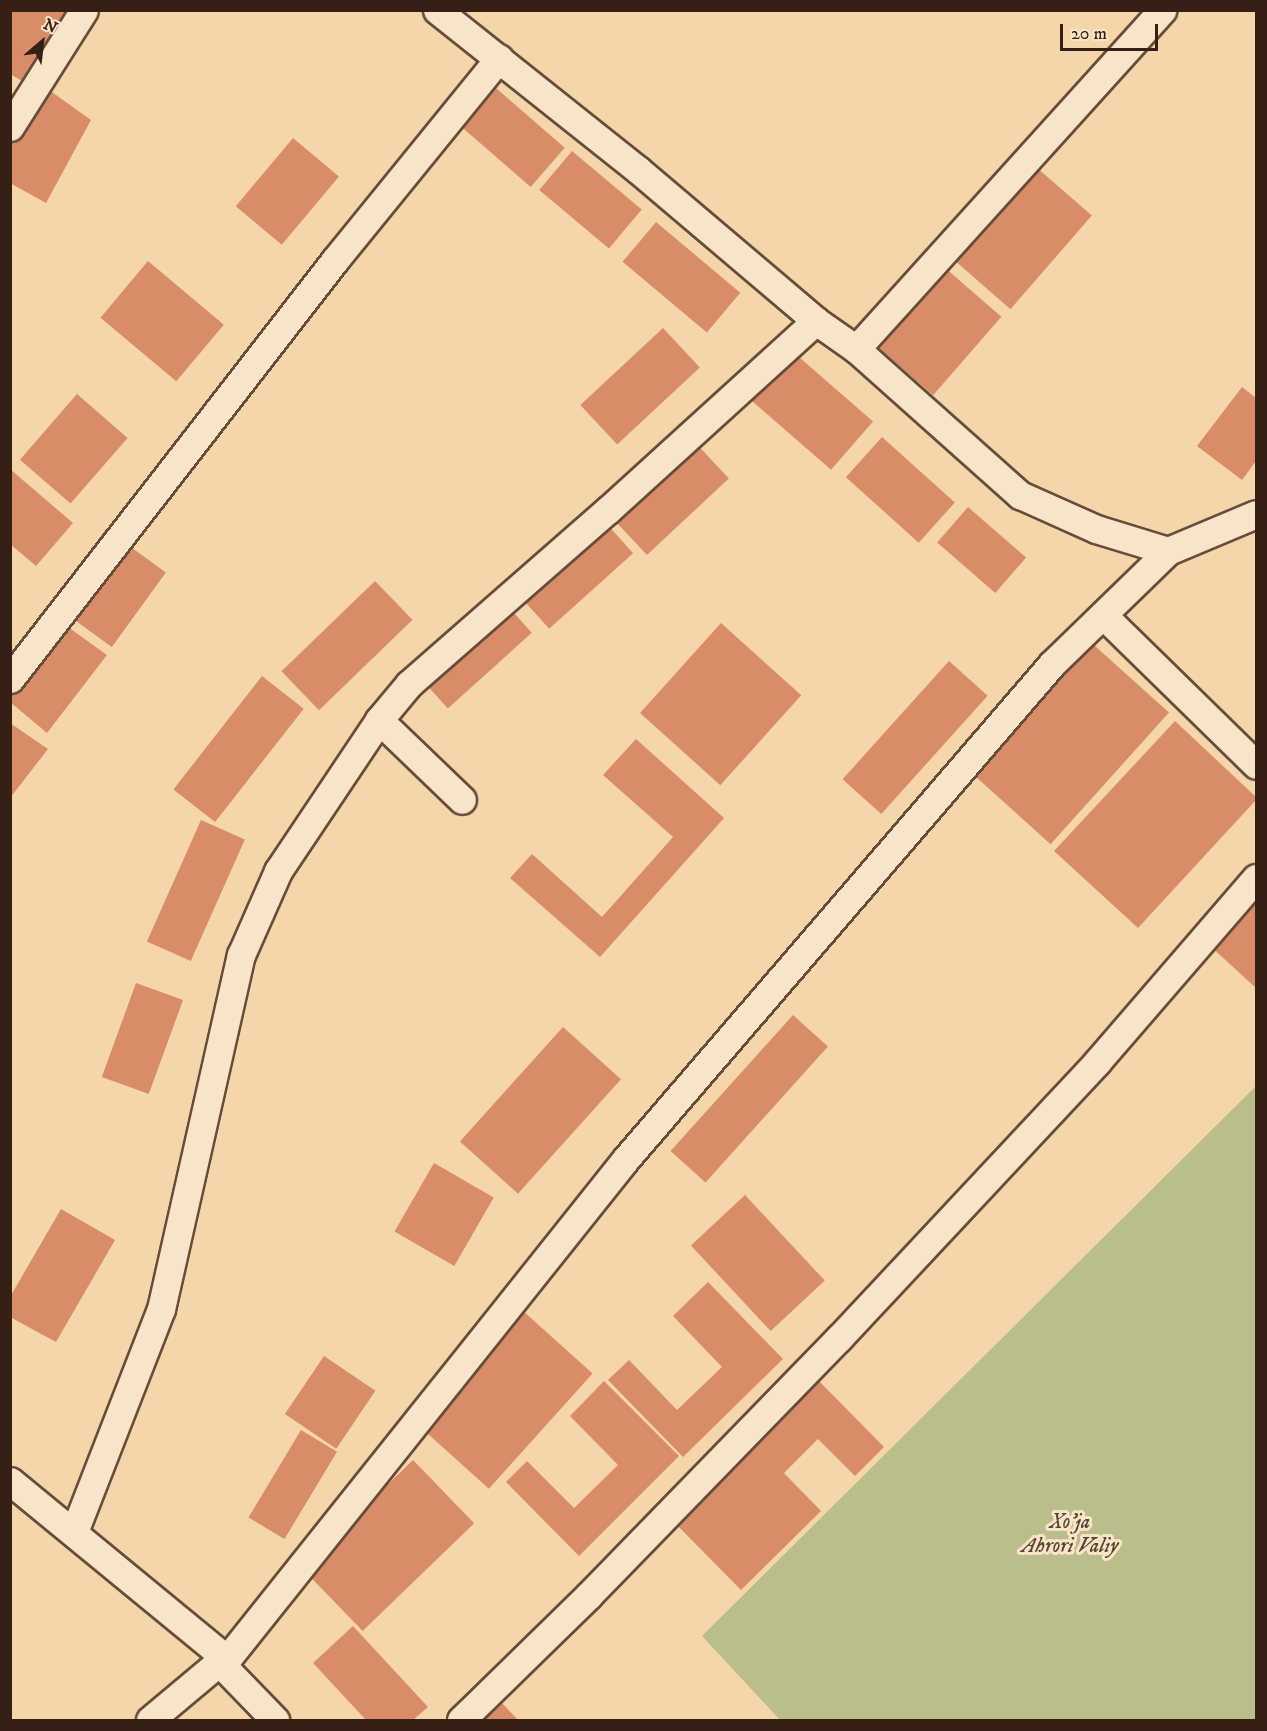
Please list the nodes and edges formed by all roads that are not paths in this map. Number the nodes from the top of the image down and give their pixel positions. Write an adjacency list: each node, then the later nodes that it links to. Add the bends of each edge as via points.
1 (84, 10): 5 (street)
2 (437, 10): 4 (street)
3 (1162, 10): 7 (street)
4 (499, 58): 6 (street); 11 (street, via 335,260)
5 (10, 127)
6 (816, 321): 7 (street); 12 (street, via 409,684)
7 (856, 349): 9 (street, via 1020,495 1096,530)
8 (1257, 514): 9 (street)
9 (1168, 551): 10 (street)
10 (1103, 615): 13 (street); 18 (street, via 1052,664 625,1160)
11 (10, 679)
12 (378, 720): 14 (street); 17 (street, via 278,871 241,956 161,1309)
13 (1257, 765)
14 (462, 800)
15 (1257, 878): 21 (street, via 1097,1062 839,1338 589,1595)
16 (10, 1481): 17 (street)
17 (74, 1532): 18 (street)
18 (223, 1660): 19 (street); 20 (street)
19 (150, 1720)
20 (274, 1720)
21 (461, 1720)

